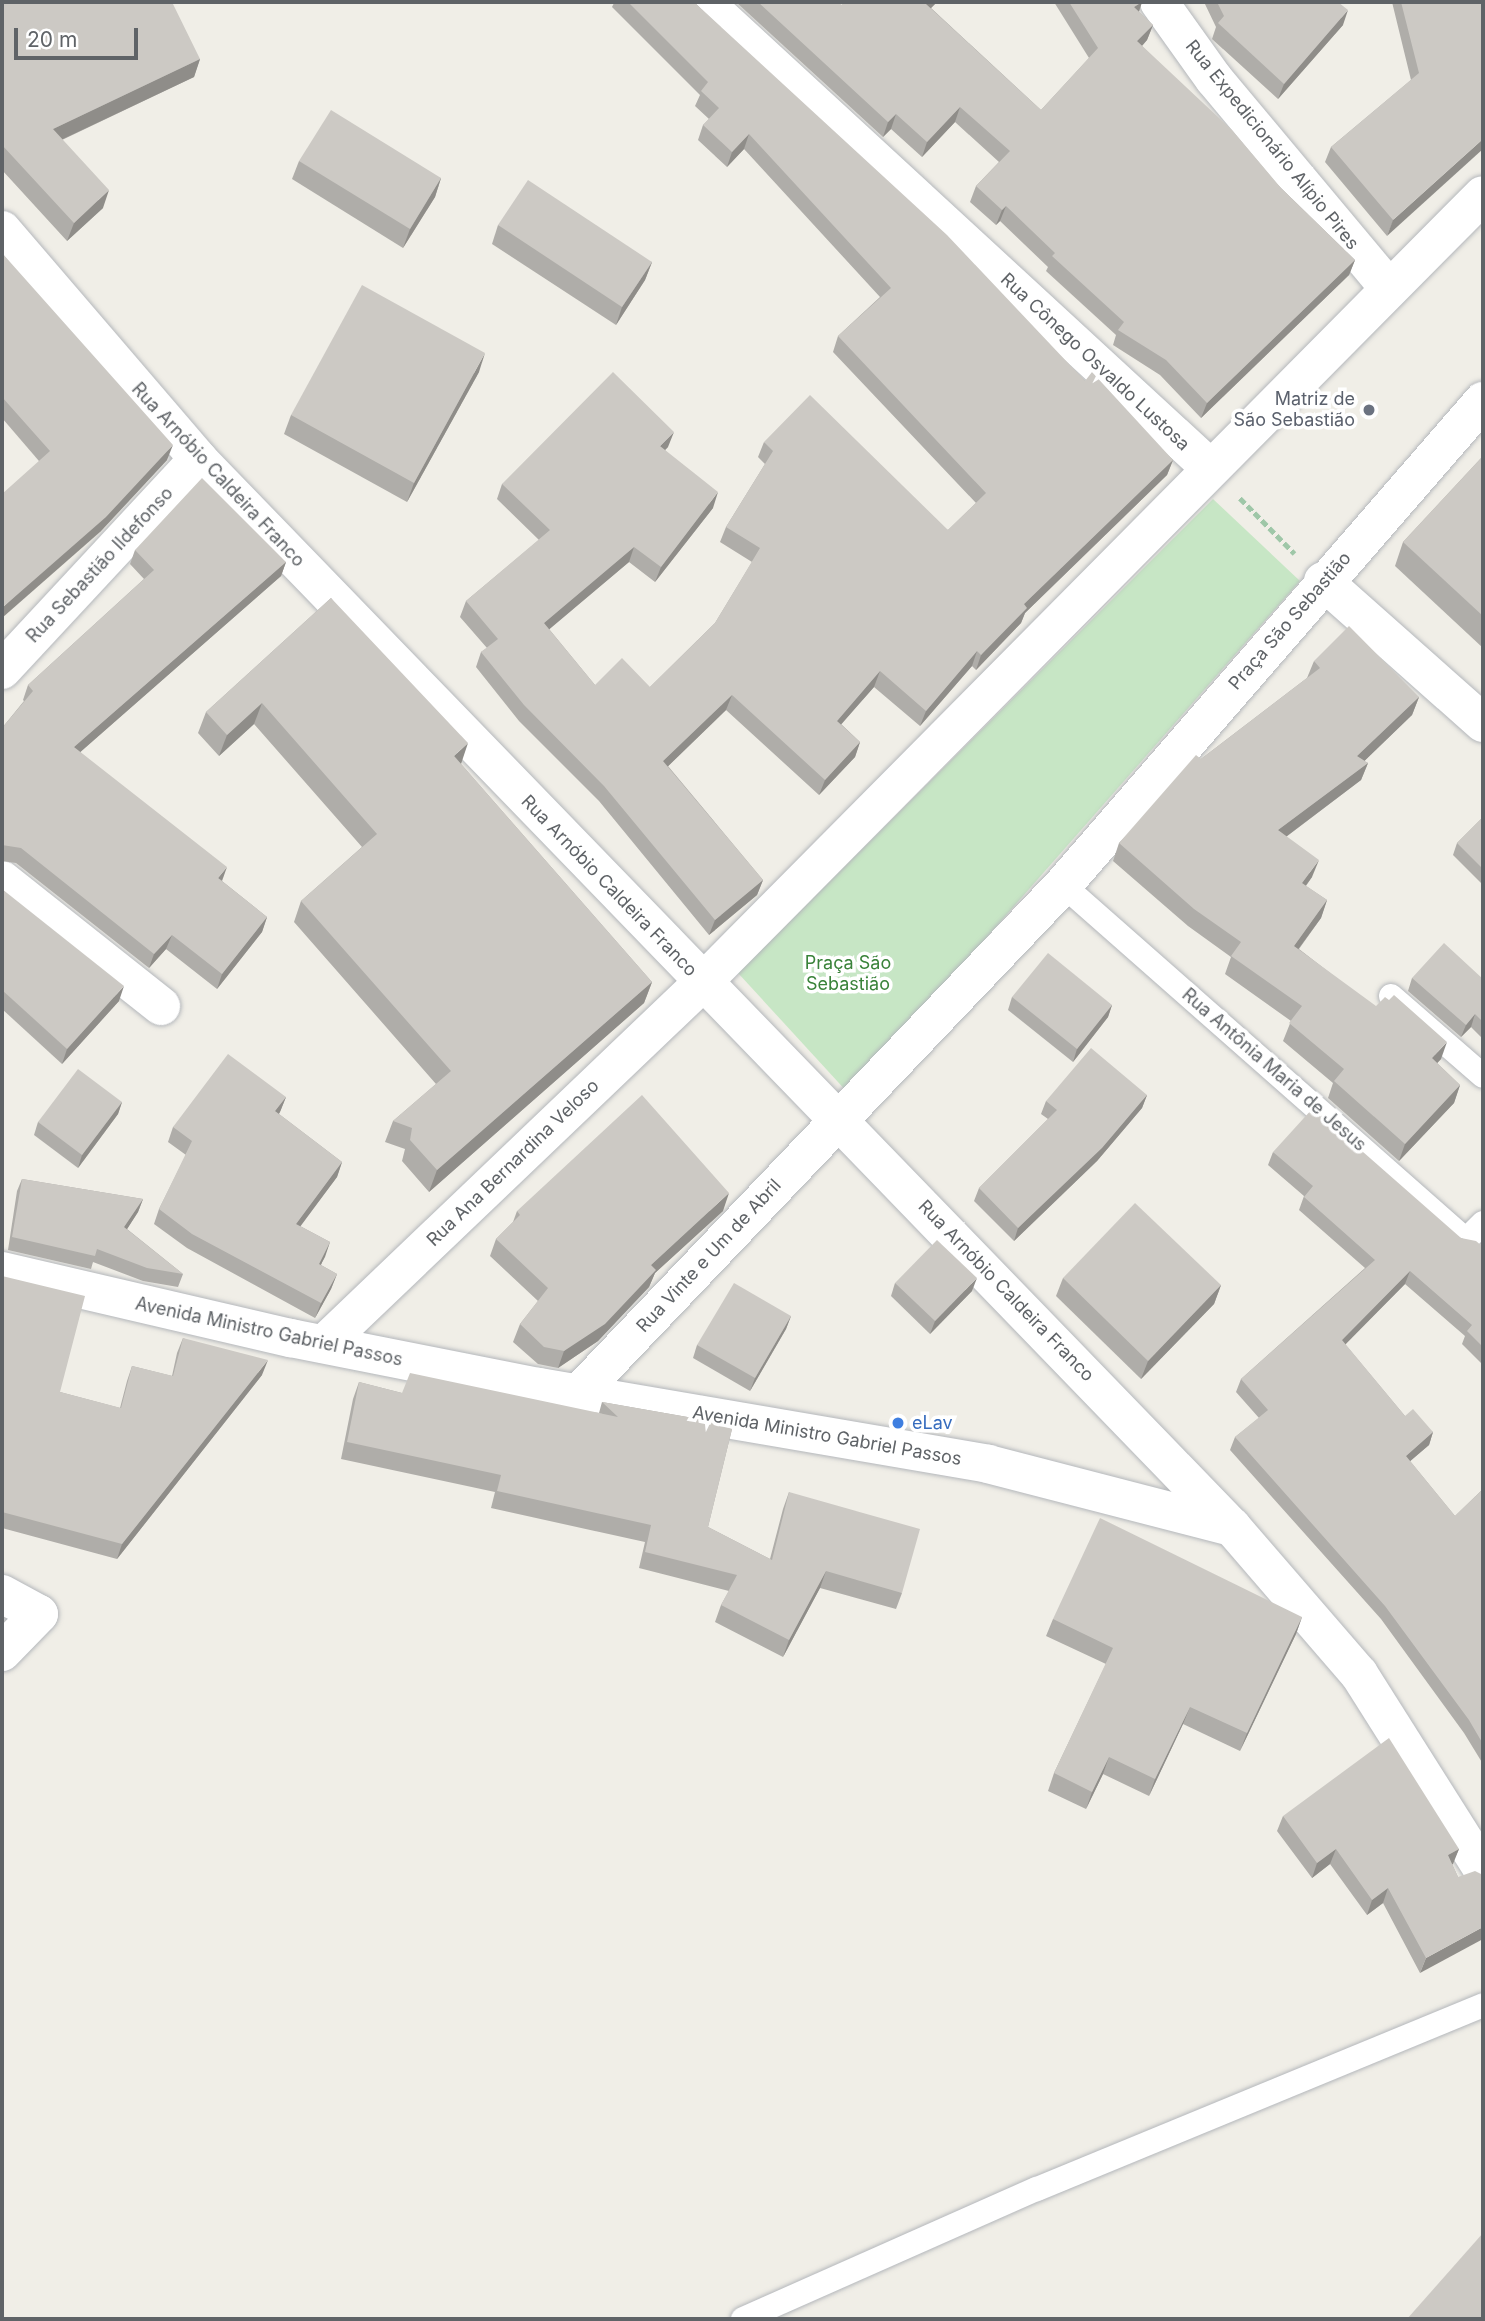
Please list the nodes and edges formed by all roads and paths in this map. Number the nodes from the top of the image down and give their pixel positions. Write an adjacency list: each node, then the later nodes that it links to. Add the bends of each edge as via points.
1 (704, 2): 8 (street, Rua Cônego Osvaldo Lustosa)
2 (1159, 2): 5 (street, Rua Expedicionário Alípio Pires, via 1214,79)
3 (1483, 195): 5 (street)
4 (2, 230): 7 (street, Rua Arnóbio Caldeira Franco)
5 (1388, 287): 8 (street)
6 (1483, 401): 9 (street, Praça São Sebastião)
7 (198, 459): 10 (street, Rua Sebastião Ildefonso); 14 (street, Rua Arnóbio Caldeira Franco)
8 (1210, 468): 9 (path); 14 (street)
9 (1323, 581): 11 (street); 13 (street, Praça São Sebastião)
10 (2, 670)
11 (1483, 723)
12 (2, 880): 16 (street)
13 (1063, 885): 18 (street, Praça São Sebastião); 19 (lane, Rua Antônia Maria de Jesus, via 1466,1240)
14 (702, 983): 18 (street, Rua Arnóbio Caldeira Franco); 21 (street, Rua Ana Bernardina Veloso)
15 (1391, 996): 17 (lane)
16 (161, 1006)
17 (1483, 1076)
18 (839, 1117): 22 (street, Rua Vinte e Um de Abril); 23 (street, Rua Arnóbio Caldeira Franco)
19 (1483, 1223)
20 (2, 1271): 21 (street, Avenida Ministro Gabriel Passos)
21 (324, 1345): 22 (street, Avenida Ministro Gabriel Passos)
22 (578, 1394): 23 (street, Avenida Ministro Gabriel Passos, via 988,1464)
23 (1232, 1527): 26 (street, via 1359,1674)
24 (2, 1594): 25 (street, via 39,1614)
25 (2, 1652)
26 (1483, 1870)
27 (1483, 2005): 28 (lane, via 1037,2189)
28 (743, 2319)

